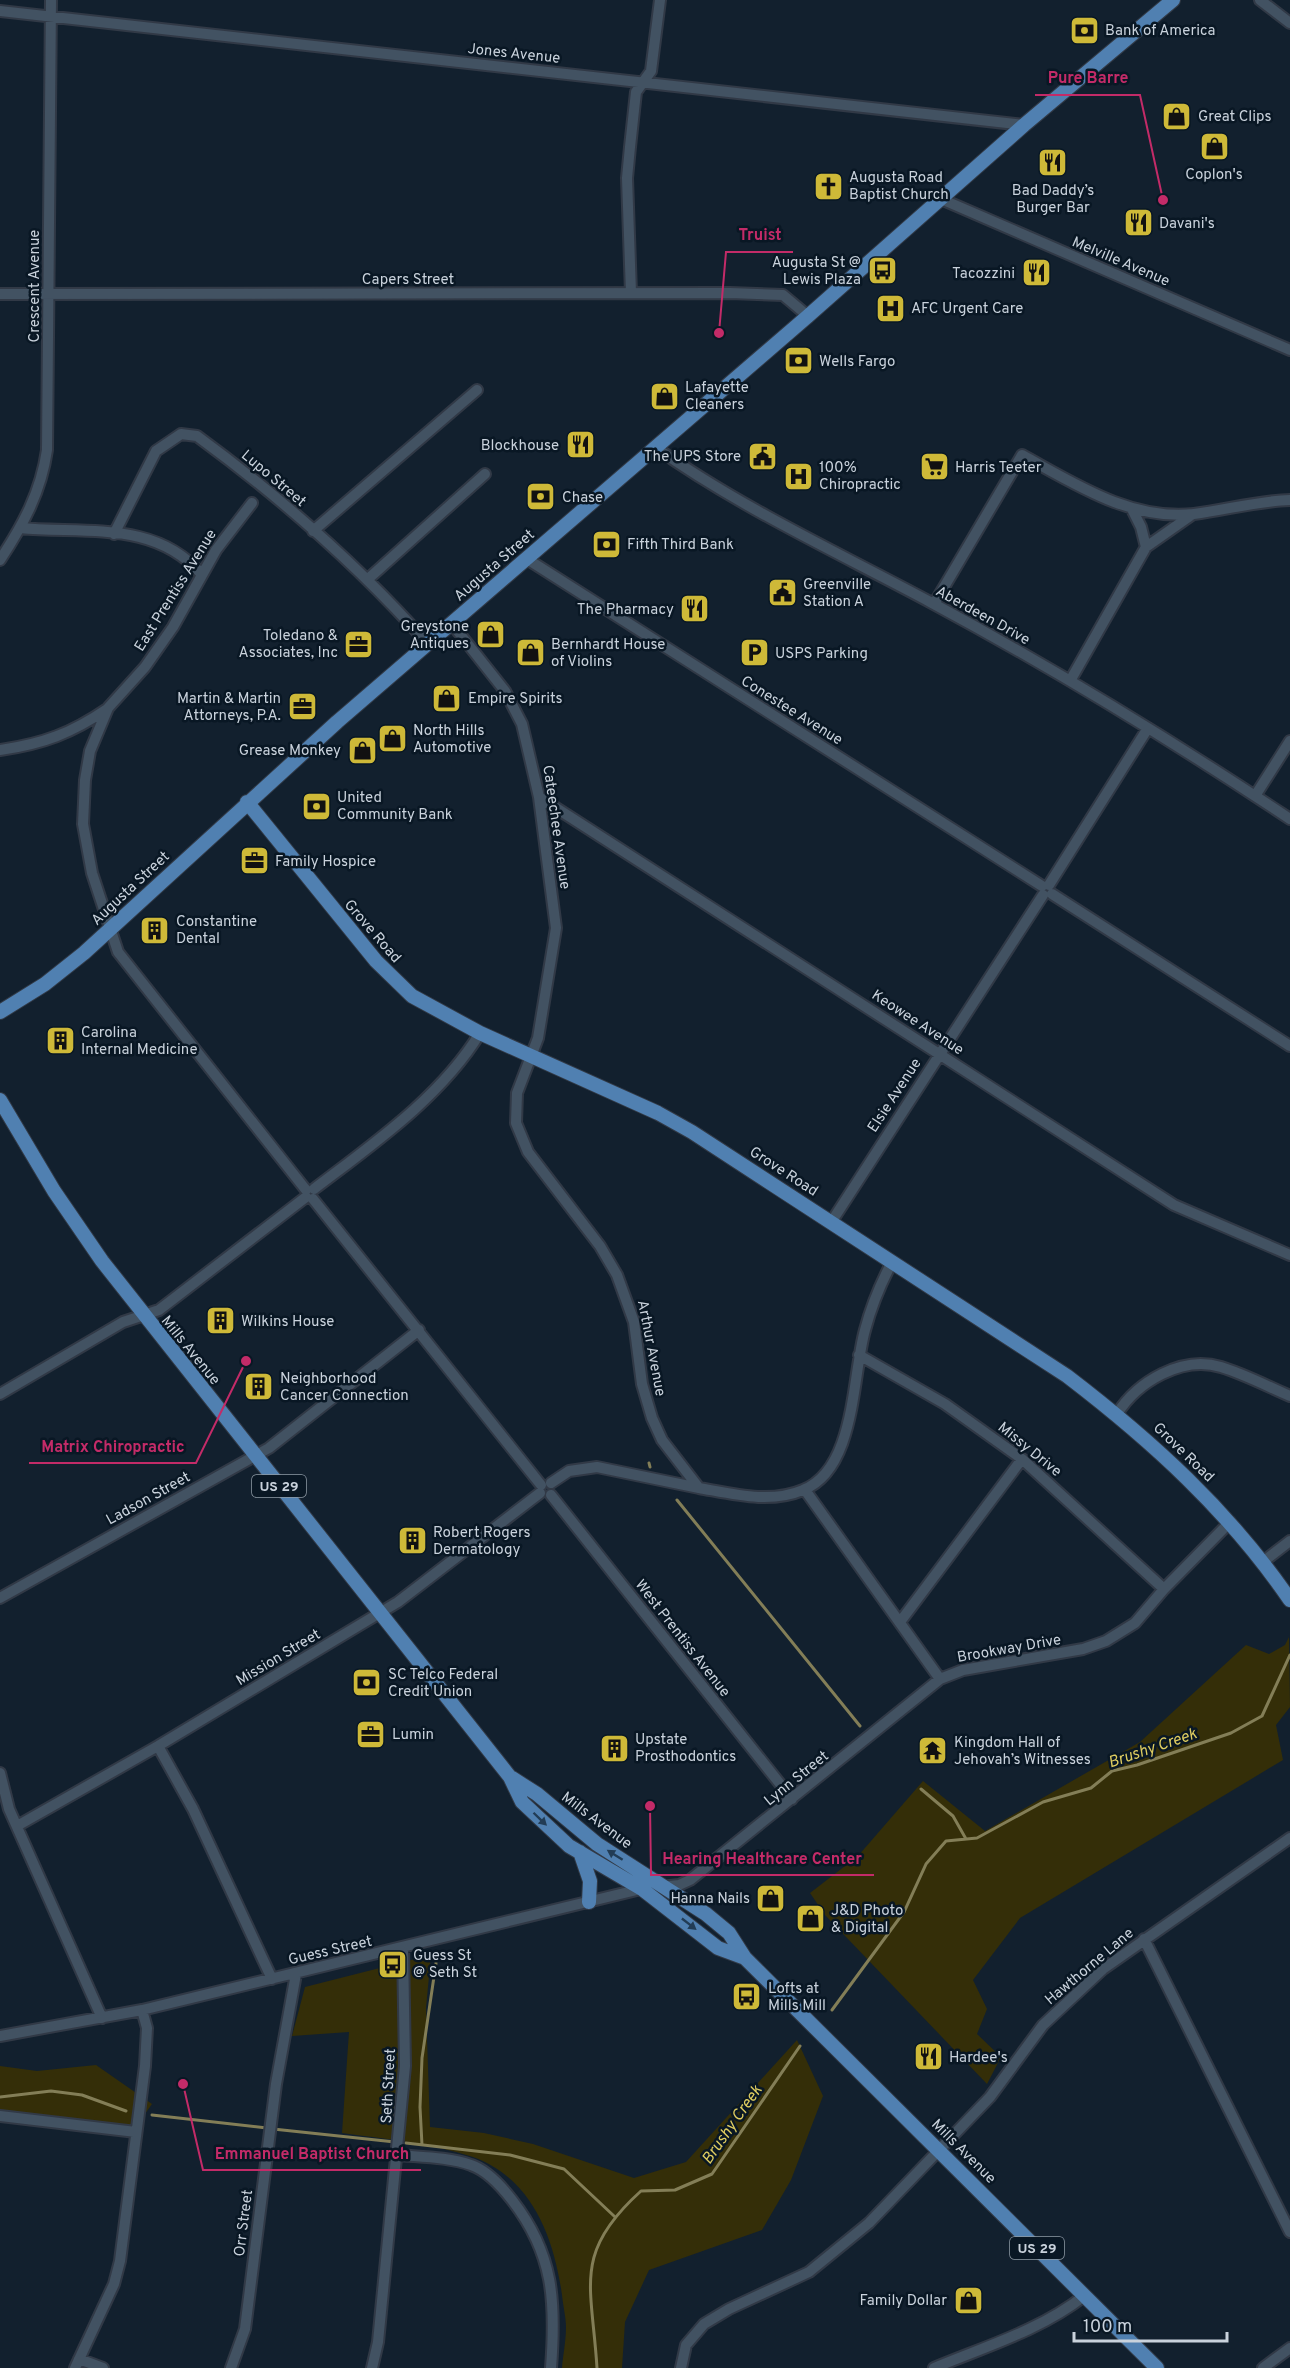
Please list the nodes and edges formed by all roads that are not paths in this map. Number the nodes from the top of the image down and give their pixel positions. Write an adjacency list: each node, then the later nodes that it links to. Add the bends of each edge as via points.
1 (51, 0): 6 (street, Crescent Avenue)
2 (660, 0): 8 (street, via 651,71)
3 (1170, 0): 9 (main road, Augusta Street)
4 (1260, 0): 7 (street)
5 (0, 11): 6 (street, Jones Avenue)
6 (51, 16): 8 (street, Jones Avenue); 13 (street, Crescent Avenue)
7 (1290, 23)
8 (644, 83): 9 (street, Jones Avenue); 11 (street, via 635,98 627,178)
9 (1024, 125): 10 (main road, Augusta Street)
10 (941, 199): 14 (main road, Augusta Street); 15 (street, Melville Avenue)
11 (631, 293): 13 (street, Capers Street); 14 (street, Capers Street, via 783,295)
12 (0, 294): 13 (street, Capers Street)
13 (48, 295): 23 (street, Crescent Avenue, via 47,450 38,492)
14 (808, 316): 17 (main road, Augusta Street)
15 (1290, 350)
16 (477, 390): 24 (street)
17 (655, 447): 27 (main road, Augusta Street); 31 (street, Aberdeen Drive, via 838,554)
18 (485, 474): 30 (street)
19 (1290, 500): 22 (street)
20 (252, 503): 29 (street, East Prentiss Avenue)
21 (1132, 509): 22 (street); 26 (street); 31 (street, via 1022,455)
22 (1193, 514): 26 (street)
23 (20, 528): 25 (street); 28 (street, Crescent Avenue)
24 (314, 531): 25 (street, Lupo Street, via 190,433 181,434 156,451); 30 (street, Lupo Street)
25 (114, 534): 29 (street, via 156,540 182,555)
26 (1146, 547): 34 (street)
27 (527, 559): 32 (main road, Augusta Street); 43 (street, Conestee Avenue)
28 (0, 560)
29 (202, 574): 35 (street, East Prentiss Avenue, via 174,627)
30 (368, 579): 33 (street, Lupo Street)
31 (934, 604): 34 (street, Aberdeen Drive)
32 (452, 624): 33 (main road, Augusta Street); 40 (street, Cateechee Avenue, via 514,706 528,742)
33 (428, 644): 41 (main road, Augusta Street)
34 (1070, 681): 36 (street, Aberdeen Drive)
35 (108, 708): 38 (street, via 73,731 41,743); 44 (street, East Prentiss Avenue, via 90,750 82,808 92,873)
36 (1148, 728): 39 (street, Aberdeen Drive); 43 (street, Elsie Avenue)
37 (1290, 741): 39 (street)
38 (0, 750)
39 (1254, 795): 42 (street, Aberdeen Drive)
40 (539, 797): 48 (street, Keowee Avenue); 49 (street, Cateechee Avenue, via 556,928 538,1038)
41 (247, 802): 44 (main road, Augusta Street); 46 (main road, Grove Road, via 388,975 412,996)
42 (1290, 819)
43 (1046, 890): 47 (street, Conestee Avenue); 48 (street, Elsie Avenue)
44 (109, 931): 45 (main road, Augusta Street, via 45,984); 51 (street, West Prentiss Avenue, via 118,952)
45 (0, 1012)
46 (480, 1033): 49 (main road, Grove Road); 51 (street, via 432,1092)
47 (1290, 1046)
48 (939, 1053): 52 (street, Elsie Avenue); 53 (street, Keowee Avenue, via 1174,1205)
49 (531, 1055): 52 (main road, Grove Road, via 658,1113); 63 (street, Arthur Avenue, via 516,1099 520,1139 617,1275 634,1322 642,1384 652,1418 662,1440)
50 (0, 1100): 55 (main road, Mills Avenue / US 29, via 70,1215)
51 (310, 1193): 55 (street, via 159,1310); 56 (street, West Prentiss Avenue)
52 (832, 1221): 54 (main road, Grove Road)
53 (1290, 1255)
54 (892, 1262): 57 (street, via 865,1329); 60 (main road, Grove Road, via 1067,1376)
55 (142, 1315): 58 (street, via 123,1322); 61 (main road, Mills Avenue / US 29)
56 (419, 1330): 61 (street, Ladson Street); 64 (street, West Prentiss Avenue)
57 (859, 1355): 62 (street, Missy Drive, via 945,1404); 65 (street, via 843,1444 823,1475)
58 (0, 1394)
59 (1290, 1396): 60 (street, via 1219,1366 1196,1365 1168,1370 1144,1384)
60 (1117, 1414): 66 (main road, Grove Road, via 1161,1451)
61 (255, 1456): 70 (street, Ladson Street); 72 (main road, Mills Avenue / US 29)
62 (1022, 1459): 69 (street, Missy Drive); 73 (street)
63 (699, 1488): 64 (street, Mission Street, via 597,1467 569,1471); 65 (street, via 762,1498)
64 (546, 1489): 72 (street, Mission Street, via 414,1591); 78 (street, West Prentiss Avenue)
65 (805, 1490): 73 (street)
66 (1230, 1522): 68 (main road, Grove Road); 69 (street, Brookway Drive)
67 (1290, 1541): 68 (street)
68 (1264, 1562): 71 (main road, Grove Road)
69 (1164, 1589): 74 (street, Brookway Drive, via 1136,1623 1106,1641 1083,1649 963,1670)
70 (0, 1598)
71 (1290, 1600)
72 (378, 1613): 75 (street, Mission Street); 77 (main road, Mills Avenue / US 29)
73 (900, 1622): 74 (street)
74 (940, 1679): 78 (street, Lynn Street)
75 (158, 1746): 79 (street, Mission Street); 89 (street, via 193,1809)
76 (0, 1773): 79 (street)
77 (510, 1777): 81 (main road, Mills Avenue / US 29, one-way to 81, via 522,1802); 82 (main road, Mills Avenue / US 29, one-way to 77, via 597,1844 537,1794)
78 (792, 1799): 82 (street, Lynn Street, via 690,1880)
79 (17, 1826): 91 (street)
80 (1290, 1838): 85 (street, Hawthorne Lane)
81 (580, 1852): 83 (main road, Mills Avenue / US 29); 84 (main road, via 590,1881)
82 (664, 1887): 83 (street, Guess Street); 87 (main road, Mills Avenue / US 29, via 729,1933)
83 (642, 1889): 84 (street, Guess Street); 87 (main road, Mills Avenue / US 29, one-way to 87, via 718,1948)
84 (590, 1902): 86 (street, Guess Street)
85 (1144, 1939): 95 (street, Hawthorne Lane, via 1043,2025 989,2098); 97 (street)
86 (404, 1948): 88 (street, Guess Street); 96 (street, Seth Street, via 405,2066)
87 (745, 1958): 95 (main road, Mills Avenue / US 29)
88 (296, 1974): 89 (street, Guess Street); 102 (street, Orr Street, via 270,2129 244,2329)
89 (272, 1979): 90 (street, Guess Street)
90 (142, 2010): 91 (street, Guess Street); 94 (street, via 147,2028)
91 (102, 2019): 92 (street, Guess Street)
92 (0, 2036)
93 (0, 2116): 94 (street)
94 (136, 2132): 100 (street, via 120,2261 114,2284)
95 (938, 2149): 98 (main road, Mills Avenue / US 29); 105 (street, Hawthorne Lane, via 869,2223 809,2272 704,2324 686,2345)
96 (398, 2155): 103 (street, Seth Street); 104 (street, via 475,2167 501,2188 530,2223 544,2253 552,2295)
97 (1290, 2232)
98 (1084, 2296): 106 (street, via 1045,2321); 107 (main road, Mills Avenue / US 29)
99 (1290, 2348): 108 (street)
100 (77, 2364): 101 (street)
101 (103, 2368)
102 (231, 2368)
103 (372, 2368)
104 (551, 2368)
105 (681, 2368)
106 (934, 2368)
107 (1157, 2368)
108 (1263, 2368)

